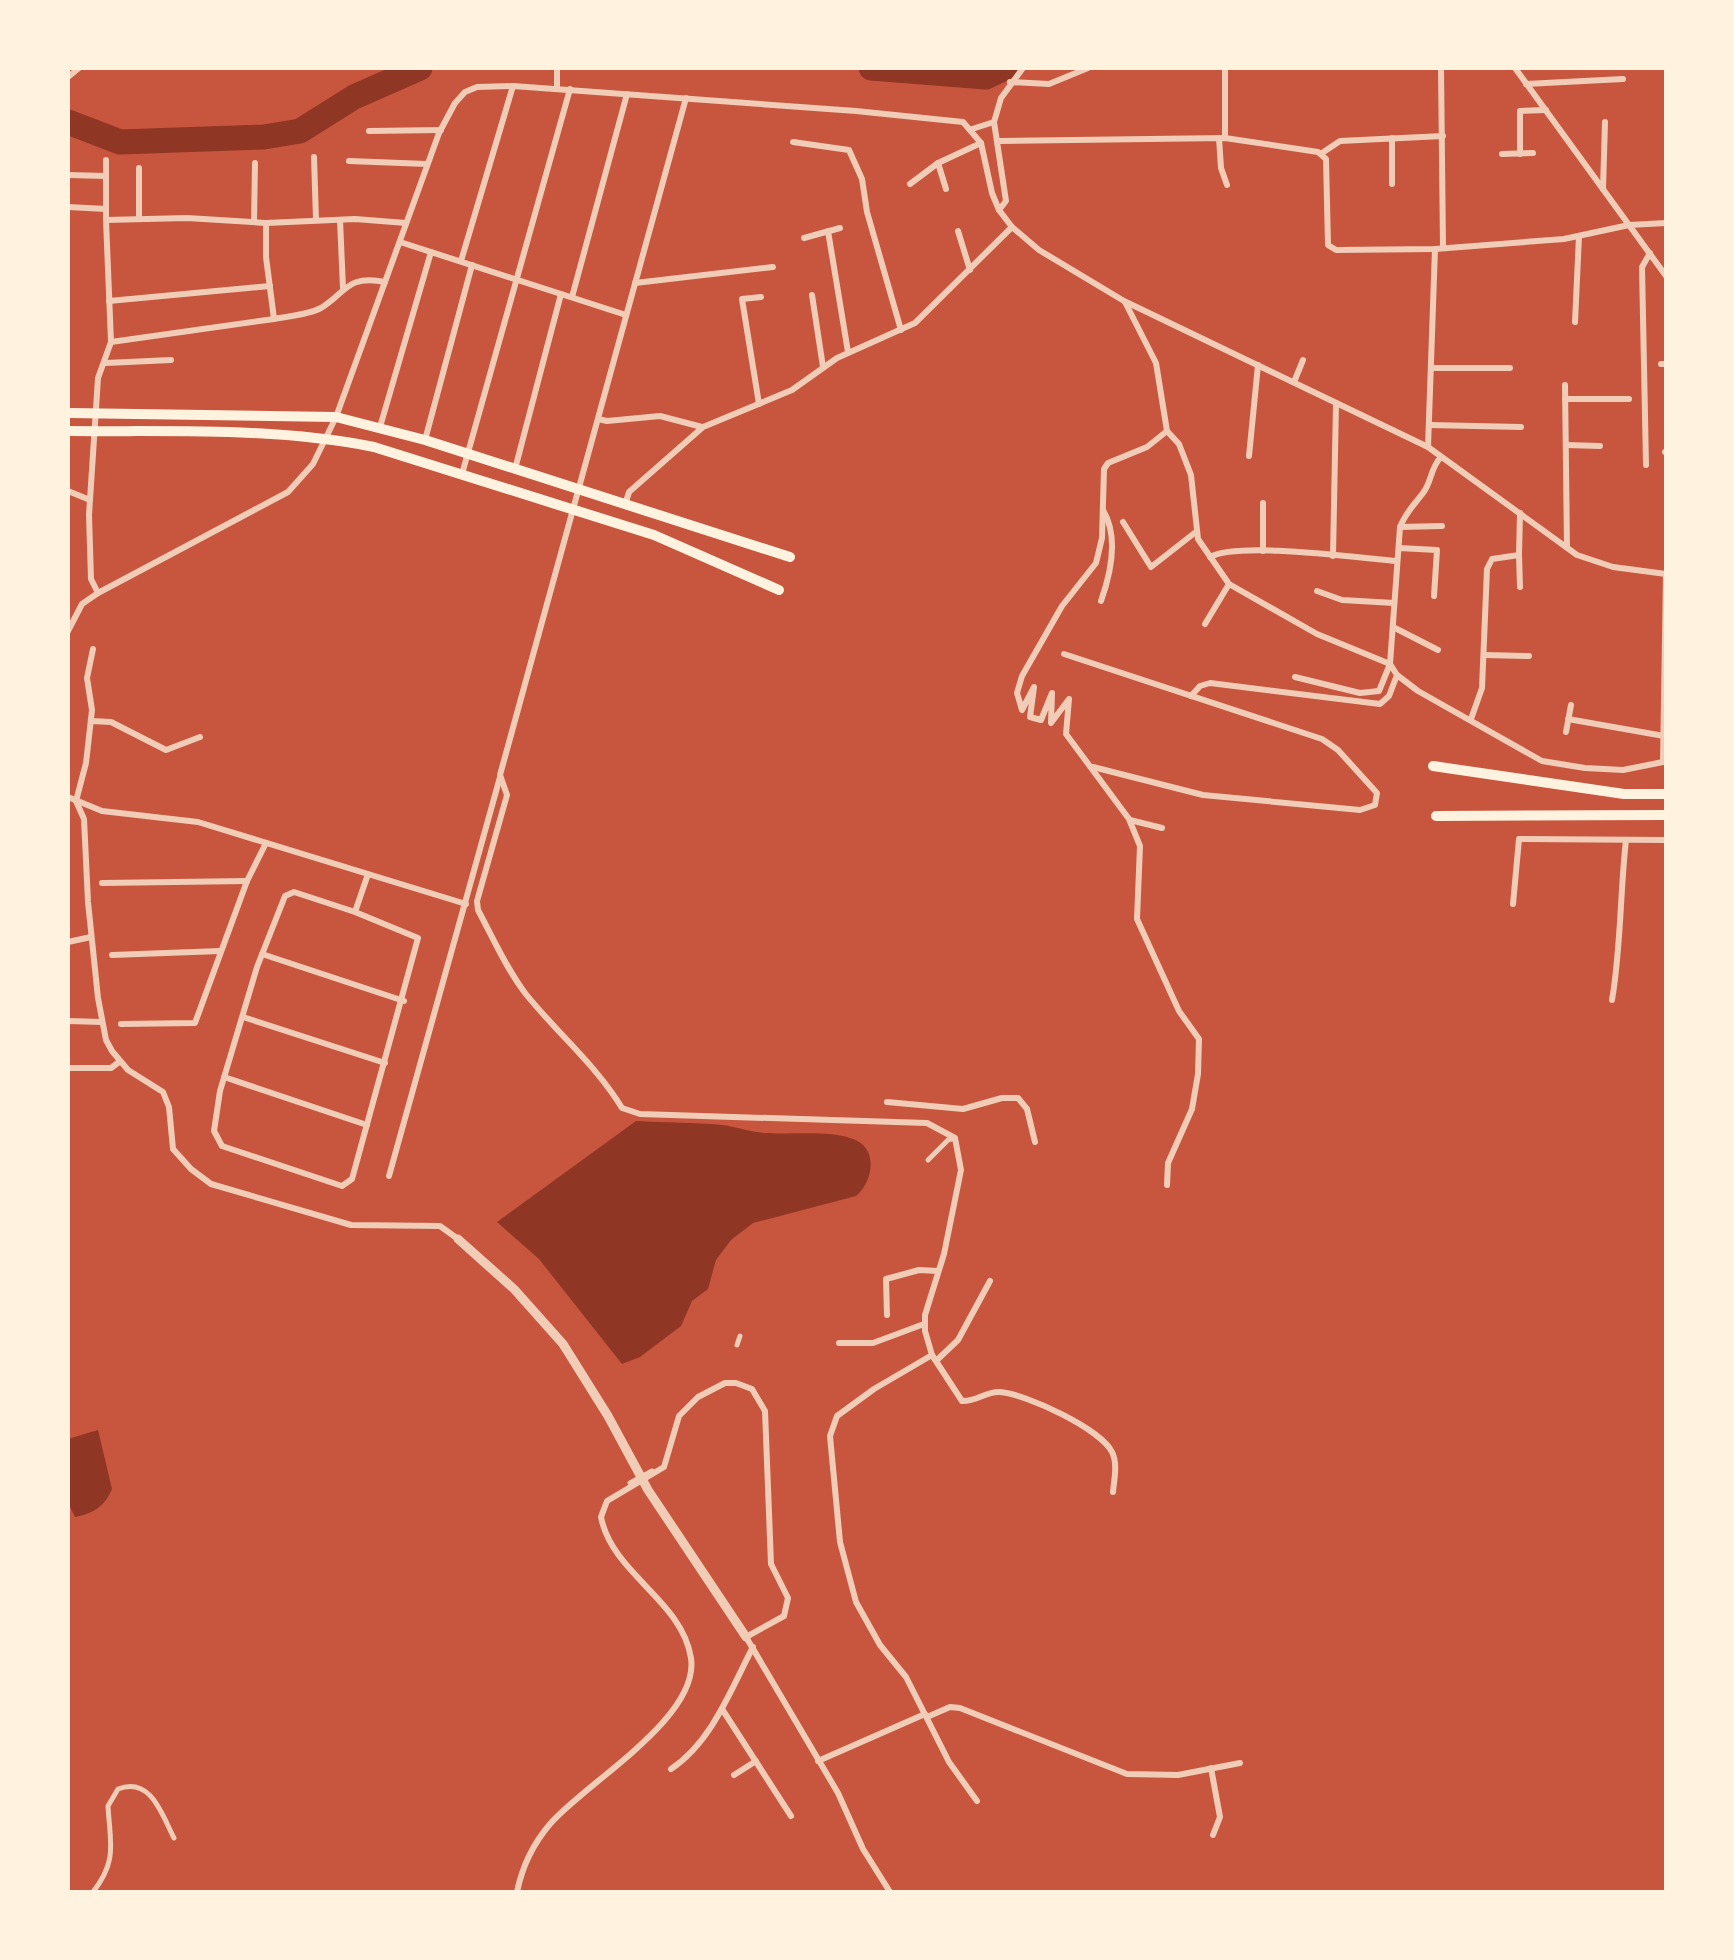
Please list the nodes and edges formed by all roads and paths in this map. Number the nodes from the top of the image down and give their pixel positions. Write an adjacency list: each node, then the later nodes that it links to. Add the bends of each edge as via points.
1 (79, 68): 8 (street)
2 (557, 68): 13 (street)
3 (1023, 68): 10 (street)
4 (1088, 68): 10 (street, via 1049,84)
5 (1225, 68): 26 (street)
6 (1441, 68): 25 (street)
7 (1515, 68): 11 (street)
8 (68, 77)
9 (1622, 79): 11 (street)
10 (1010, 82): 18 (street)
11 (1526, 84): 17 (street)
12 (513, 86): 13 (street); 20 (street, via 465,92); 71 (street)
13 (557, 88): 14 (street)
14 (570, 89): 15 (street); 76 (street)
15 (627, 94): 16 (street); 84 (street)
16 (686, 98): 21 (street, via 947,120); 78 (street)
17 (1546, 110): 33 (street, via 1520,112); 48 (street)
18 (994, 122): 21 (street); 28 (street)
19 (1605, 122): 23 (street)
20 (440, 130): 22 (street); 40 (street)
21 (972, 130): 30 (street)
22 (369, 131)
23 (1604, 134): 24 (street); 48 (street)
24 (1617, 134)
25 (1443, 136): 27 (street); 68 (street)
26 (1222, 138): 28 (street); 31 (street); 46 (street)
27 (1392, 138): 31 (street, via 1340,141); 45 (street)
28 (1000, 141): 51 (street, via 1006,201)
29 (793, 142): 90 (street, via 849,150)
30 (981, 143): 39 (street); 51 (street)
31 (1322, 153): 68 (street, via 1330,248)
32 (1502, 154): 33 (street)
33 (1520, 154): 34 (street)
34 (1533, 154)
35 (314, 158): 54 (street)
36 (106, 160): 43 (street)
37 (349, 161): 40 (street)
38 (255, 163): 56 (street)
39 (938, 163): 44 (street); 47 (street)
40 (428, 164): 58 (street)
41 (139, 168): 52 (street)
42 (68, 175): 43 (street)
43 (106, 176): 50 (street)
44 (910, 184)
45 (1392, 184)
46 (1227, 185)
47 (946, 189)
48 (1603, 189): 60 (street)
49 (68, 207): 50 (street)
50 (106, 209): 53 (street)
51 (999, 210): 61 (street)
52 (139, 219): 53 (street); 56 (street)
53 (106, 220): 85 (street)
54 (316, 220): 55 (street); 57 (street)
55 (340, 220): 58 (street); 80 (street)
56 (254, 222): 57 (street)
57 (266, 223): 79 (street)
58 (406, 223): 67 (street)
59 (1666, 223): 60 (street)
60 (1629, 225): 65 (street); 70 (street)
61 (1012, 227): 74 (street); 86 (street)
62 (840, 228): 64 (street)
63 (958, 231): 74 (street)
64 (828, 232): 66 (street); 92 (street)
65 (1578, 236): 68 (street); 89 (street)
66 (804, 238)
67 (400, 242): 69 (street); 77 (street)
68 (1439, 249): 98 (street)
69 (432, 252): 71 (street); 113 (street)
70 (1650, 253): 75 (street); 127 (street, via 1642,267)
71 (461, 262): 72 (street)
72 (472, 265): 76 (street); 120 (street)
73 (772, 267): 78 (street)
74 (970, 270): 90 (street)
75 (1666, 276)
76 (517, 280): 81 (street); 124 (street)
77 (385, 282): 80 (street); 110 (street)
78 (635, 282): 87 (street)
79 (270, 286): 85 (street); 88 (street)
80 (343, 288): 88 (street, via 320,309)
81 (561, 294): 84 (street); 128 (street)
82 (812, 295): 97 (street)
83 (761, 296): 106 (street, via 742,299)
84 (572, 297): 87 (street)
85 (108, 300): 91 (street)
86 (1124, 300): 96 (street); 118 (street, via 1156,363)
87 (626, 314): 111 (street)
88 (274, 319): 91 (street)
89 (1574, 322)
90 (901, 330): 92 (street)
91 (111, 342): 95 (street)
92 (848, 352): 97 (street)
93 (172, 360): 95 (street)
94 (1303, 360): 100 (street)
95 (106, 363): 108 (street)
96 (1258, 365): 100 (street); 125 (street)
97 (823, 367): 106 (street)
98 (1431, 368): 99 (street); 112 (street)
99 (1510, 368)
100 (1294, 382): 105 (street)
101 (1565, 385): 102 (street)
102 (1566, 400): 103 (street); 121 (street)
103 (1619, 400): 104 (street); 109 (street)
104 (1629, 400)
105 (1336, 403): 123 (street); 146 (street)
106 (759, 404): 114 (street)
107 (68, 413): 108 (main road)
108 (96, 413): 110 (main road); 117 (street)
109 (1619, 414)
110 (336, 418): 113 (main road); 119 (street)
111 (598, 419): 114 (street, via 660,416); 130 (street)
112 (1429, 426): 115 (street); 123 (street)
113 (380, 427): 120 (main road)
114 (703, 427): 134 (street, via 629,492)
115 (1521, 427)
116 (68, 431): 117 (main road)
117 (94, 431): 119 (main road); 132 (street)
118 (1168, 431): 136 (street, via 1108,463); 141 (street, via 1191,475)
119 (327, 438): 129 (main road); 154 (street, via 288,492)
120 (425, 440): 124 (main road)
121 (1566, 446): 122 (street); 143 (street)
122 (1600, 446)
123 (1428, 448): 126 (street)
124 (468, 454): 128 (main road); 129 (street)
125 (1249, 456)
126 (1441, 457): 137 (street); 139 (street)
127 (1646, 466)
128 (514, 470): 130 (main road)
129 (462, 474): 135 (main road)
130 (578, 490): 134 (main road); 135 (street)
131 (68, 491): 132 (street)
132 (90, 500): 154 (street, via 90,567)
133 (1263, 503): 144 (street)
134 (625, 505): 147 (main road)
135 (573, 509): 152 (main road, via 654,535); 181 (street)
136 (1103, 510): 156 (street, via 1112,532); 180 (street, via 1096,564 1062,606 1017,693 1022,710 1034,687 1030,716 1041,720 1052,693 1052,723 1069,699 1066,734)
137 (1520, 513): 143 (street); 145 (street)
138 (1123, 522): 141 (street, via 1151,567)
139 (1400, 526): 140 (street); 142 (street)
140 (1442, 526)
141 (1197, 531): 148 (street)
142 (1399, 548): 149 (street); 155 (street, via 1437,550)
143 (1567, 548): 170 (street, via 1595,563 1666,574)
144 (1264, 551): 146 (street); 148 (street)
145 (1518, 555): 151 (street); 164 (street, via 1488,562)
146 (1333, 556): 149 (street)
147 (790, 557)
148 (1210, 557): 150 (street)
149 (1398, 561): 157 (street)
150 (1228, 584): 158 (street); 166 (street, via 1317,634)
151 (1520, 587)
152 (778, 590)
153 (1317, 591): 157 (street, via 1342,600)
154 (98, 592): 160 (street)
155 (1434, 596)
156 (1101, 601)
157 (1394, 603): 159 (street)
158 (1204, 624)
159 (1393, 627): 162 (street); 166 (street)
160 (68, 629)
161 (93, 649): 174 (street)
162 (1438, 650)
163 (1064, 654): 169 (street)
164 (1484, 655): 165 (street); 172 (street)
165 (1529, 656)
166 (1390, 664): 167 (street); 168 (street, via 1372,694)
167 (1396, 675): 169 (street, via 1380,704 1210,683); 172 (street)
168 (1295, 676)
169 (1191, 696): 180 (street, via 1322,740 1377,793 1374,805 1360,810 1203,796)
170 (1665, 701): 176 (street)
171 (1571, 705): 173 (street)
172 (1472, 719): 178 (street, via 1554,764 1623,770)
173 (1568, 719): 175 (street); 176 (street)
174 (91, 721): 177 (street, via 111,722 166,750); 184 (street)
175 (1566, 732)
176 (1664, 736): 178 (street)
177 (200, 737)
178 (1665, 762)
179 (1433, 766): 182 (main road)
180 (1092, 767): 187 (street)
181 (500, 776): 195 (street); 215 (street, via 508,795 478,910 523,990 602,1076 622,1108 640,1114 927,1123)
182 (1666, 794)
183 (68, 797): 184 (street)
184 (76, 801): 191 (street, via 102,811 198,822); 198 (street, via 84,819)
185 (1666, 814): 186 (main road)
186 (1436, 816)
187 (1130, 820): 188 (street); 221 (street, via 1140,846 1138,920 1179,1011 1199,1039 1192,1109 1168,1163)
188 (1162, 828)
189 (1626, 840): 190 (street); 196 (street, via 1520,839); 203 (street)
190 (1666, 840)
191 (266, 843): 192 (street); 193 (street)
192 (368, 874): 195 (street); 197 (street)
193 (247, 882): 194 (street); 200 (street)
194 (102, 883)
195 (466, 904): 220 (street)
196 (1514, 904)
197 (355, 912): 201 (street, via 288,892); 204 (street, via 418,938)
198 (91, 936): 199 (street); 207 (street)
199 (68, 942)
200 (220, 951): 202 (street); 208 (street, via 195,1022)
201 (262, 954): 204 (street); 205 (street)
202 (112, 955)
203 (1612, 1000)
204 (404, 1001): 210 (street)
205 (243, 1017): 210 (street); 212 (street)
206 (68, 1021): 207 (street)
207 (102, 1022): 209 (street)
208 (121, 1024)
209 (119, 1062): 211 (street, via 111,1068); 218 (street, via 163,1092)
210 (384, 1063): 214 (street)
211 (68, 1068)
212 (224, 1077): 214 (street); 214 (street, via 214,1131 222,1146 342,1186 352,1179)
213 (887, 1102): 216 (street, via 963,1108 1018,1098)
214 (367, 1126)
215 (956, 1138): 219 (street); 223 (street, via 961,1170)
216 (1035, 1142)
217 (165, 1144): 218 (street)
218 (173, 1148): 222 (street, via 221,1189 365,1227 440,1226)
219 (928, 1160)
220 (390, 1176)
221 (1167, 1185)
222 (458, 1240): 234 (street, via 563,1344 648,1490)
223 (938, 1271): 225 (street, via 886,1280); 226 (street)
224 (990, 1281): 230 (street, via 958,1340)
225 (887, 1315)
226 (924, 1324): 228 (street, via 873,1343); 230 (street)
227 (740, 1336): 229 (street)
228 (839, 1343)
229 (737, 1344)
230 (935, 1358): 233 (street, via 962,1400 1010,1393 1095,1434 1114,1458); 236 (street, via 853,1403 837,1416 830,1436 840,1542 856,1602)
231 (656, 1470): 232 (street); 234 (street, via 666,1462 678,1416 698,1397 736,1383 761,1400 771,1564 788,1598 784,1616); 248 (street, via 607,1500 601,1517 609,1542 676,1622 689,1646 690,1674 653,1731 548,1825)
232 (630, 1482)
233 (1113, 1492)
234 (750, 1642): 235 (street); 237 (street)
235 (722, 1708): 238 (street); 241 (street, via 695,1750)
236 (926, 1716): 237 (street); 240 (street, via 960,1708 1127,1774); 243 (street)
237 (818, 1760): 249 (street)
238 (756, 1761): 242 (street); 244 (street)
239 (1240, 1763): 240 (street)
240 (1211, 1768): 245 (street, via 1220,1817)
241 (671, 1769)
242 (734, 1774)
243 (978, 1802)
244 (792, 1816)
245 (1213, 1835)
246 (174, 1838): 247 (street, via 148,1792 134,1785 118,1789 108,1806 110,1862)
247 (93, 1892)
248 (517, 1892)
249 (890, 1892)

